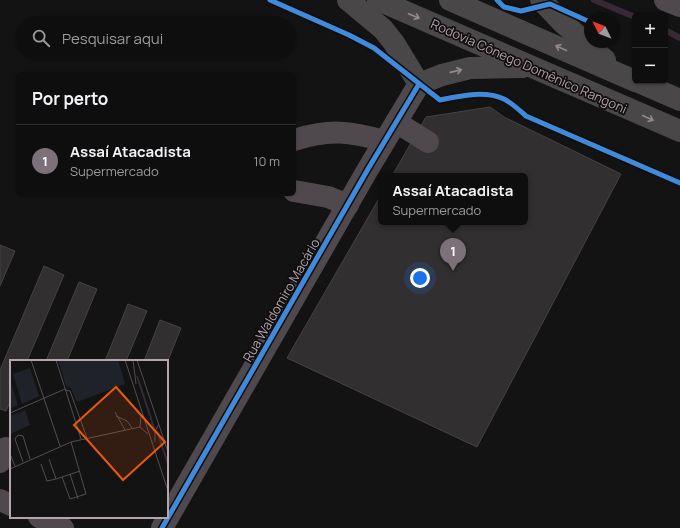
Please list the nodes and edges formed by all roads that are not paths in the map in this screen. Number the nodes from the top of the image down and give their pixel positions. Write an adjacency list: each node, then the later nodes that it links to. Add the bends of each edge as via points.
1 (348, 0): 9 (highway, via 383,30)
2 (378, 0): 7 (highway, Rodovia Cônego Domênico Rangoni, one-way to 7)
3 (450, 0): 8 (highway, one-way to 3)
4 (541, 0): 8 (highway, via 562,22)
5 (666, 0): 6 (street)
6 (680, 6)
7 (532, 67): 9 (highway, one-way to 7, via 470,68); 12 (highway, Rodovia Cônego Domênico Rangoni, one-way to 12)
8 (631, 79): 10 (highway)
9 (419, 84): 11 (street, Rua Waldomiro Macário)
10 (680, 100)
11 (396, 122): 14 (street, Rua Waldomiro Macário); 15 (street)
12 (680, 131)
13 (296, 139): 14 (street, via 339,132)
14 (384, 141): 16 (street, Rua Waldomiro Macário)
15 (428, 142)
16 (375, 172): 18 (street, Rua Waldomiro Macário)
17 (296, 191): 18 (street)
18 (348, 205): 21 (street, Rua Waldomiro Macário)
19 (0, 500): 20 (street)
20 (10, 505)
21 (168, 516)
22 (41, 518): 23 (street)
23 (63, 528)

